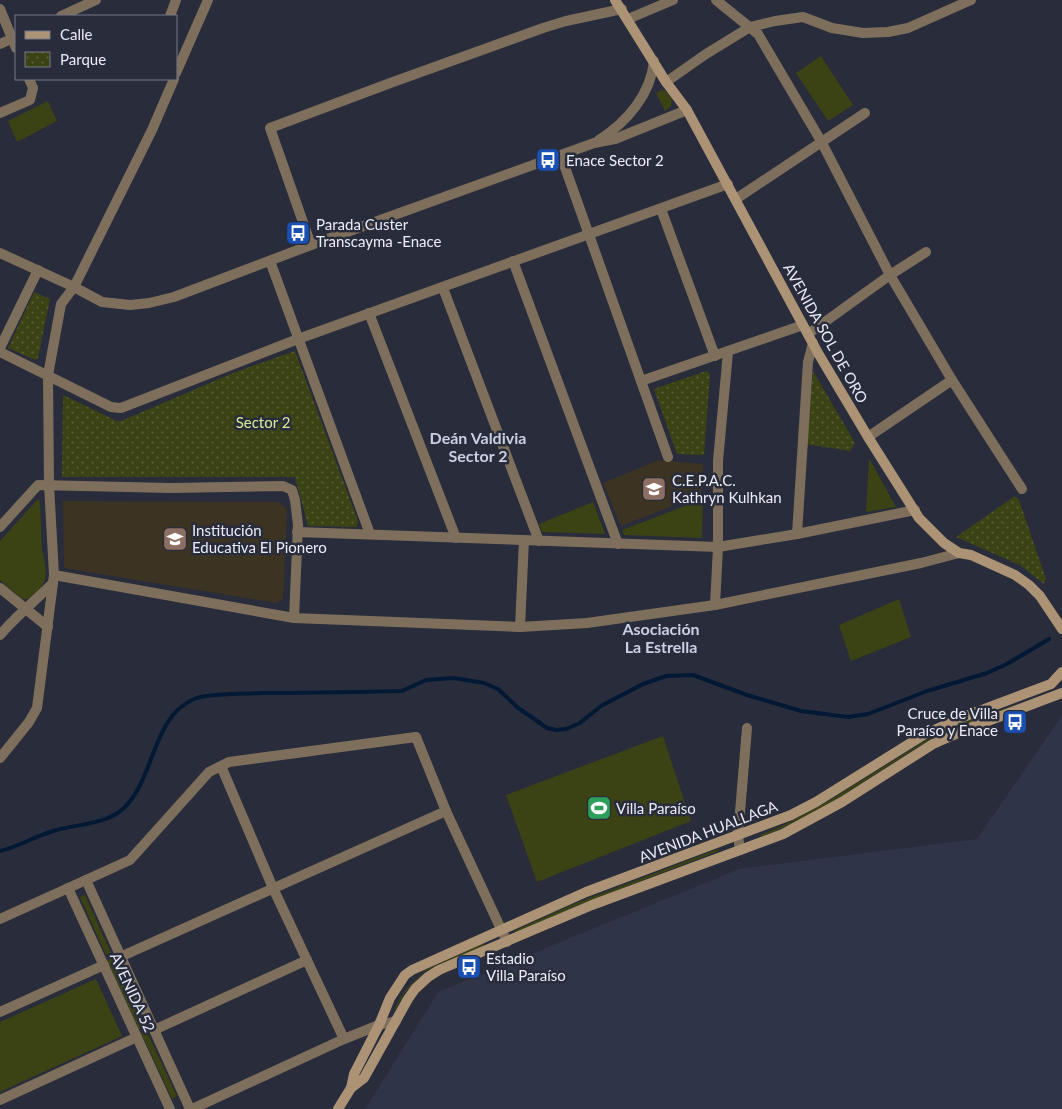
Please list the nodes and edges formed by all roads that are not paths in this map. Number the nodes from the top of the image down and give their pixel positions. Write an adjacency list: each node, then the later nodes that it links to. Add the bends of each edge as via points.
1 (96, 0): 10 (street)
2 (176, 0): 11 (street)
3 (208, 0): 17 (street)
4 (616, 0): 9 (main road, AVENIDA SOL DE ORO)
5 (672, 0): 12 (street)
6 (716, 0): 13 (street)
7 (971, 0): 13 (street, via 908,28 888,32 863,33 832,28 802,17)
8 (0, 9): 14 (street)
9 (622, 9): 12 (main road, AVENIDA SOL DE ORO); 31 (street, via 544,28 270,128)
10 (63, 15)
11 (170, 15)
12 (628, 19): 16 (main road, AVENIDA SOL DE ORO)
13 (750, 27): 20 (street); 24 (street, via 758,34)
14 (15, 41): 15 (street)
15 (0, 44)
16 (654, 61): 20 (main road, AVENIDA SOL DE ORO); 25 (street, via 649,82 631,112)
17 (178, 68)
18 (31, 80): 22 (street, via 30,100)
19 (174, 80): 38 (street)
20 (666, 82): 21 (main road, AVENIDA SOL DE ORO)
21 (687, 110): 25 (street, via 615,140); 27 (main road, AVENIDA SOL DE ORO)
22 (0, 113)
23 (865, 113): 24 (street)
24 (821, 141): 28 (street); 37 (street)
25 (594, 143): 26 (street)
26 (561, 156): 30 (street); 31 (street)
27 (728, 184): 28 (main road, AVENIDA SOL DE ORO); 29 (street)
28 (736, 199): 41 (main road, AVENIDA SOL DE ORO)
29 (661, 209): 30 (street); 46 (street)
30 (588, 235): 35 (street); 49 (street)
31 (311, 245): 34 (street)
32 (0, 252): 36 (street)
33 (926, 252): 37 (street)
34 (270, 261): 38 (street, via 174,297 138,305 102,302); 42 (street)
35 (513, 262): 39 (street); 62 (street)
36 (38, 270): 38 (street); 43 (street)
37 (890, 275): 41 (street); 48 (street)
38 (74, 287): 47 (street, via 61,304)
39 (443, 288): 40 (street); 61 (street)
40 (369, 313): 42 (street); 59 (street)
41 (808, 334): 45 (street); 50 (main road, AVENIDA SOL DE ORO); 58 (street)
42 (298, 339): 47 (street, via 121,408 111,407); 57 (street)
43 (0, 348)
44 (0, 352): 47 (street)
45 (728, 352): 46 (street); 63 (street, via 718,461)
46 (715, 356): 49 (street)
47 (48, 375): 52 (street)
48 (952, 380): 50 (street); 53 (street)
49 (641, 381): 51 (street)
50 (868, 437): 54 (main road, AVENIDA SOL DE ORO)
51 (668, 457)
52 (49, 485): 55 (street, via 38,485); 56 (street, via 283,486 292,490); 65 (street)
53 (1022, 489)
54 (915, 510): 58 (street); 64 (main road, AVENIDA SOL DE ORO, via 944,544)
55 (0, 527)
56 (297, 532): 57 (street); 69 (street)
57 (370, 534): 59 (street)
58 (797, 534): 63 (street)
59 (456, 538): 60 (street)
60 (524, 540): 61 (street); 70 (street)
61 (539, 541): 62 (street)
62 (618, 544): 63 (street)
63 (718, 547): 67 (street)
64 (959, 554): 67 (street); 72 (main road, AVENIDA SOL DE ORO, via 971,555 1022,580 1040,596)
65 (53, 579): 68 (street); 69 (street); 71 (street)
66 (0, 588): 68 (street)
67 (715, 605): 70 (street, via 587,624)
68 (25, 610): 71 (street); 73 (street)
69 (294, 618): 70 (street)
70 (520, 627)
71 (48, 628): 77 (street, via 37,708 30,722)
72 (1062, 629)
73 (0, 635)
74 (1062, 672): 80 (main road, AVENIDA HUALLAGA, via 1051,684 925,734 816,802)
75 (1062, 693): 81 (main road, AVENIDA HUALLAGA, via 933,744 812,820)
76 (747, 728): 80 (street)
77 (0, 758)
78 (221, 766): 79 (street, via 229,762 416,737); 82 (street, via 209,772 130,860); 84 (street)
79 (446, 810): 84 (street); 86 (street)
80 (738, 836): 81 (street); 86 (main road, AVENIDA HUALLAGA, via 586,892)
81 (740, 850): 87 (main road, AVENIDA HUALLAGA, via 592,905)
82 (86, 880): 83 (street); 88 (street)
83 (68, 888): 85 (street); 90 (street, AVENIDA 52)
84 (273, 888): 88 (street); 89 (street)
85 (0, 919)
86 (501, 930): 87 (street); 93 (main road, AVENIDA HUALLAGA, via 405,975 390,998)
87 (507, 942): 92 (main road, AVENIDA HUALLAGA, via 428,977 415,989)
88 (120, 957): 94 (street)
89 (307, 960): 94 (street); 96 (street)
90 (104, 966): 91 (street); 95 (street, AVENIDA 52)
91 (0, 1012)
92 (396, 1021): 93 (street); 97 (main road, AVENIDA HUALLAGA, via 364,1078)
93 (379, 1025): 96 (street); 97 (main road, AVENIDA HUALLAGA, via 360,1060)
94 (154, 1030): 100 (street)
95 (137, 1038): 98 (street); 99 (street, AVENIDA 52)
96 (344, 1039): 100 (street)
97 (350, 1088): 101 (main road)
98 (0, 1100)
99 (170, 1109)
100 (191, 1109)
101 (338, 1109)

